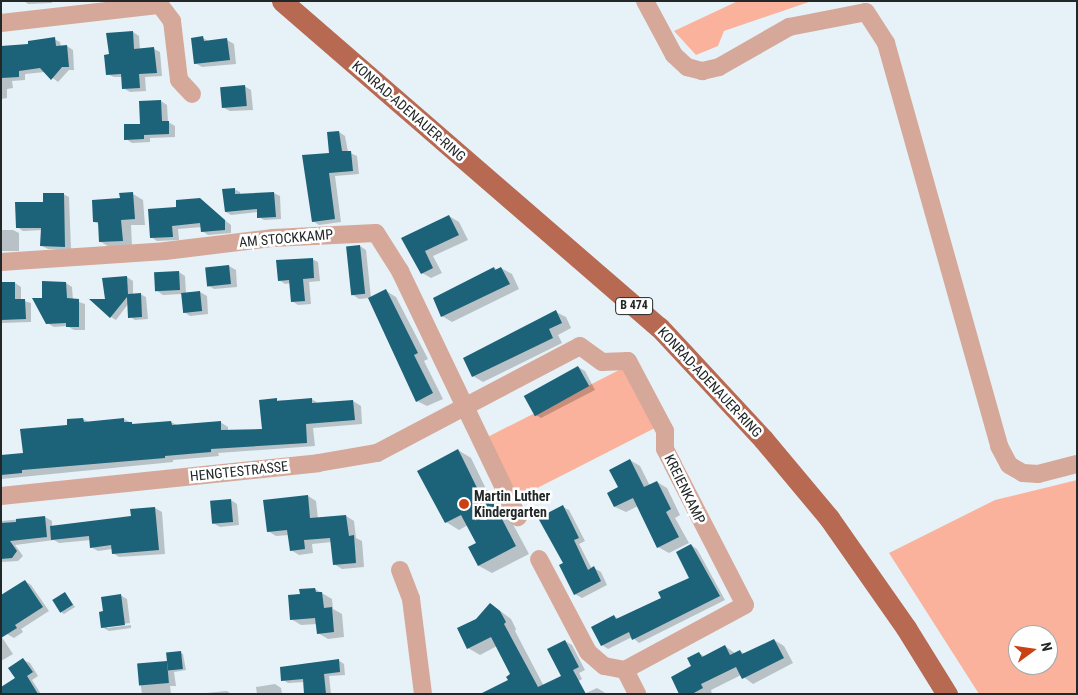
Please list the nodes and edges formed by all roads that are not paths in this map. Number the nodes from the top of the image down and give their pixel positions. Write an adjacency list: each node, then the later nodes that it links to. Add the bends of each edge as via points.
1 (282, 1): 15 (main road, KONRAD-ADENAUER-RING / B 474, via 660,327 829,518 901,620)
2 (646, 1): 7 (street, via 674,55 686,68 702,71 719,67 790,27 866,12 886,43 999,446 1009,465 1023,473 1038,474)
3 (1, 23): 4 (street, via 160,5 172,21 179,80)
4 (192, 94)
5 (1, 262): 6 (street, AM STOCKKAMP, via 165,251 273,238 376,233 400,271)
6 (465, 406): 8 (street, HENGTESTRASSE, via 377,453 308,464); 9 (street); 12 (street, KREIENKAMP, via 580,346 602,362 628,361 665,431 665,449 672,466 745,605)
7 (1077, 464)
8 (1, 496)
9 (518, 517)
10 (539, 558): 12 (street, via 588,652 604,666)
11 (400, 570): 13 (street, via 411,599)
12 (625, 670): 14 (street)
13 (423, 694)
14 (637, 694)
15 (947, 694)

